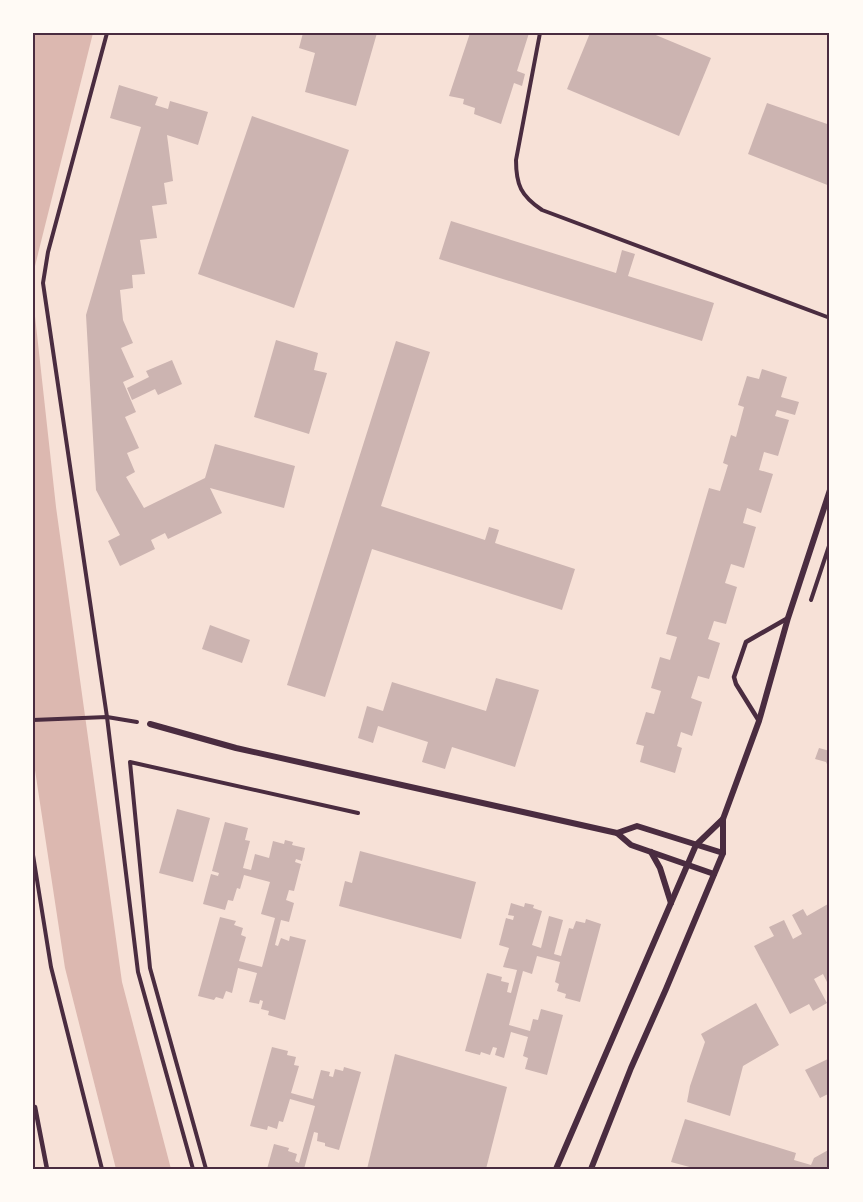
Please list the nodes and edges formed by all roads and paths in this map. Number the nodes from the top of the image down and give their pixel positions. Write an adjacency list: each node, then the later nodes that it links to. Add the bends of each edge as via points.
1 (107, 33): 6 (path, via 42,283)
2 (540, 33): 3 (path, via 516,160 520,189 529,202)
3 (830, 318)
4 (830, 490): 5 (street)
5 (788, 618): 8 (street); 8 (lane, via 746,642 738,666 735,684)
6 (107, 717): 7 (path); 9 (path); 23 (path, via 138,972)
7 (33, 720)
8 (759, 721): 11 (street)
9 (150, 724): 12 (street, via 236,748)
10 (358, 813): 24 (path, via 130,762 150,968)
11 (723, 819): 13 (street); 15 (street)
12 (616, 833): 13 (street, via 637,826); 14 (street, via 631,845)
13 (696, 845): 15 (street); 17 (street)
14 (651, 852): 17 (street); 19 (street)
15 (723, 853): 18 (street)
16 (33, 855): 22 (path, via 51,967)
17 (688, 865): 18 (street); 19 (street)
18 (714, 874): 26 (street)
19 (671, 903): 25 (street)
20 (35, 1107): 21 (lane)
21 (47, 1169)
22 (102, 1169)
23 (193, 1169)
24 (206, 1169)
25 (556, 1169)
26 (591, 1169)

